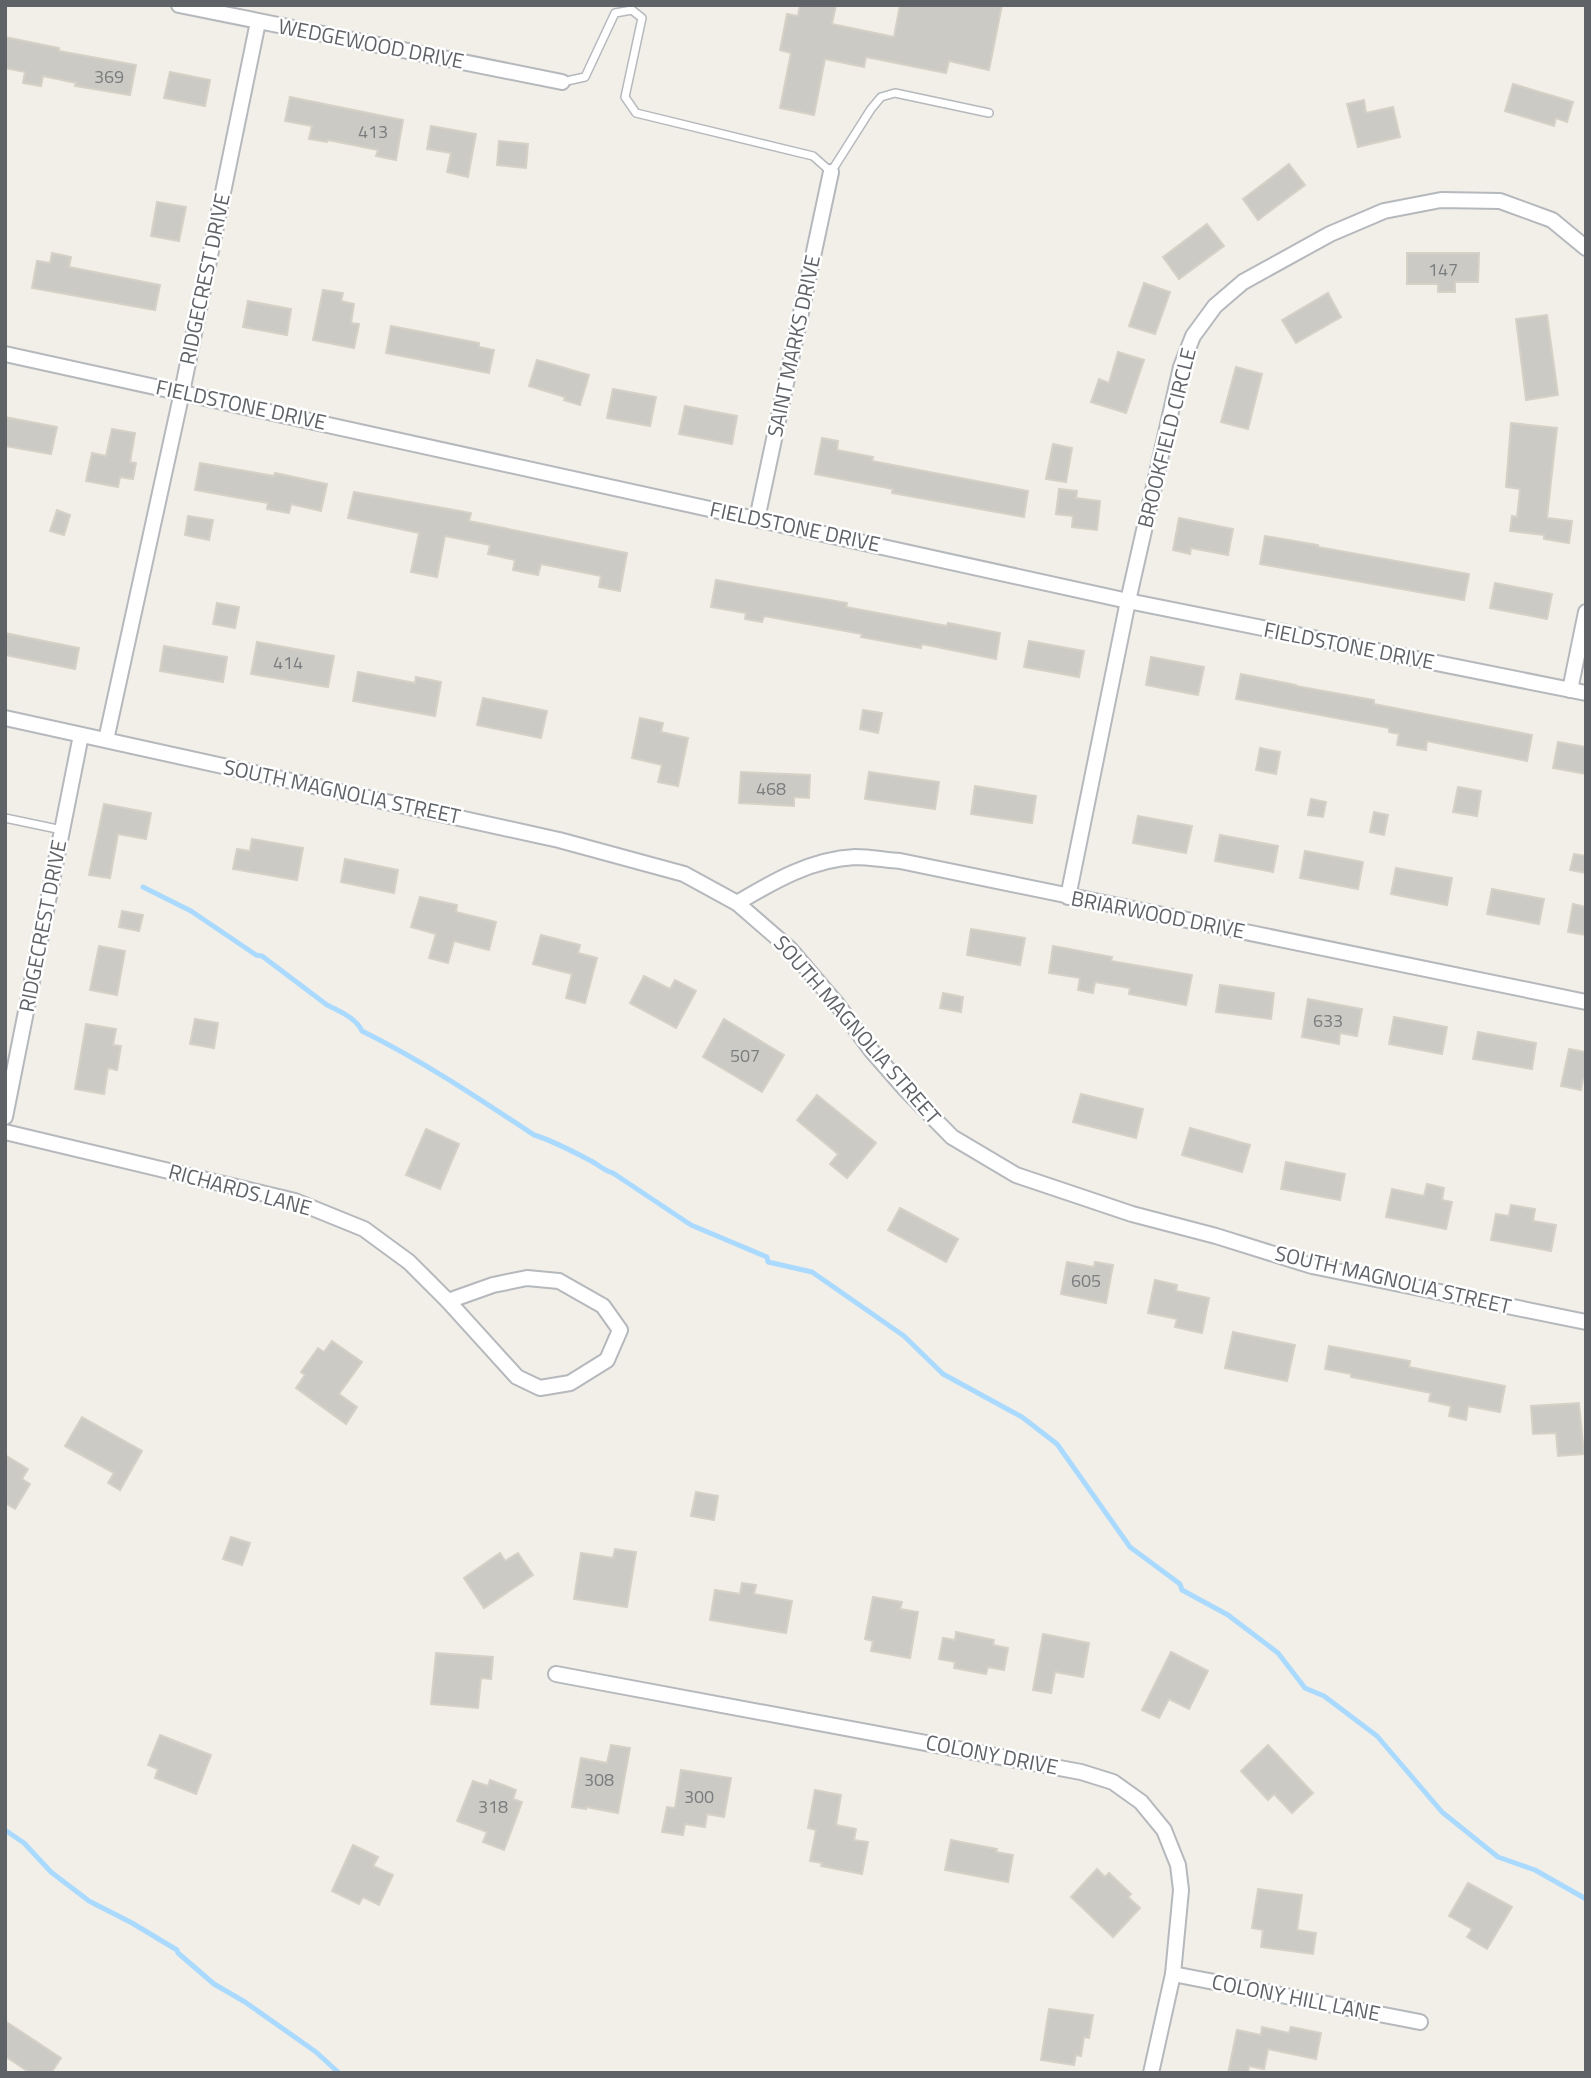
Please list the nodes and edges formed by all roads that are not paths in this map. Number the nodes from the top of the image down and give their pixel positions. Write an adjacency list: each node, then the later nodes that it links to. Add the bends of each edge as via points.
1 (179, 5): 2 (street, WEDGEWOOD DRIVE)
2 (258, 22): 3 (street, WEDGEWOOD DRIVE); 8 (street, RIDGECREST DRIVE)
3 (562, 82): 5 (lane, via 585,77 615,13 632,10 642,18 625,97 636,113 813,156)
4 (989, 113): 5 (lane, via 895,93 881,97)
5 (831, 172): 9 (street, SAINT MARKS DRIVE)
6 (1586, 248): 10 (street, BROOKFIELD CIRCLE, via 1552,220 1500,201 1441,200 1384,211 1330,234 1243,282 1215,306 1193,336 1181,367)
7 (5, 354): 8 (street, FIELDSTONE DRIVE)
8 (181, 392): 9 (street, FIELDSTONE DRIVE); 16 (street, RIDGECREST DRIVE)
9 (757, 519): 10 (street, FIELDSTONE DRIVE)
10 (1128, 601): 12 (street, FIELDSTONE DRIVE); 19 (street, BROOKFIELD CIRCLE)
11 (1586, 612): 12 (street)
12 (1570, 690): 13 (street, FIELDSTONE DRIVE)
13 (1586, 694)
14 (5, 718): 15 (street, SOUTH MAGNOLIA STREET)
15 (81, 735): 16 (street, SOUTH MAGNOLIA STREET); 18 (street, RIDGECREST DRIVE)
16 (106, 740): 20 (street, SOUTH MAGNOLIA STREET, via 610,853 684,874)
17 (5, 818): 18 (lane)
18 (62, 830): 22 (street, RIDGECREST DRIVE)
19 (1068, 897): 20 (street, BRIARWOOD DRIVE, via 900,861 855,858 811,865); 21 (street, BRIARWOOD DRIVE)
20 (737, 903): 25 (street, SOUTH MAGNOLIA STREET, via 790,948 871,1050 952,1137 1016,1175 1312,1266)
21 (1586, 1002)
22 (5, 1117)
23 (5, 1132): 24 (street, RICHARDS LANE, via 295,1201 364,1229 409,1262)
24 (448, 1301): 24 (street, RICHARDS LANE, via 527,1278 559,1281 603,1306 620,1330 607,1360 570,1383 540,1388 517,1377)
25 (1586, 1322)
26 (556, 1674): 27 (street, COLONY DRIVE, via 1081,1772 1113,1782 1141,1802 1164,1830 1178,1865 1181,1890)
27 (1173, 1974): 28 (street, COLONY HILL LANE); 29 (street, COLONY DRIVE)
28 (1420, 2022)
29 (1152, 2073)

